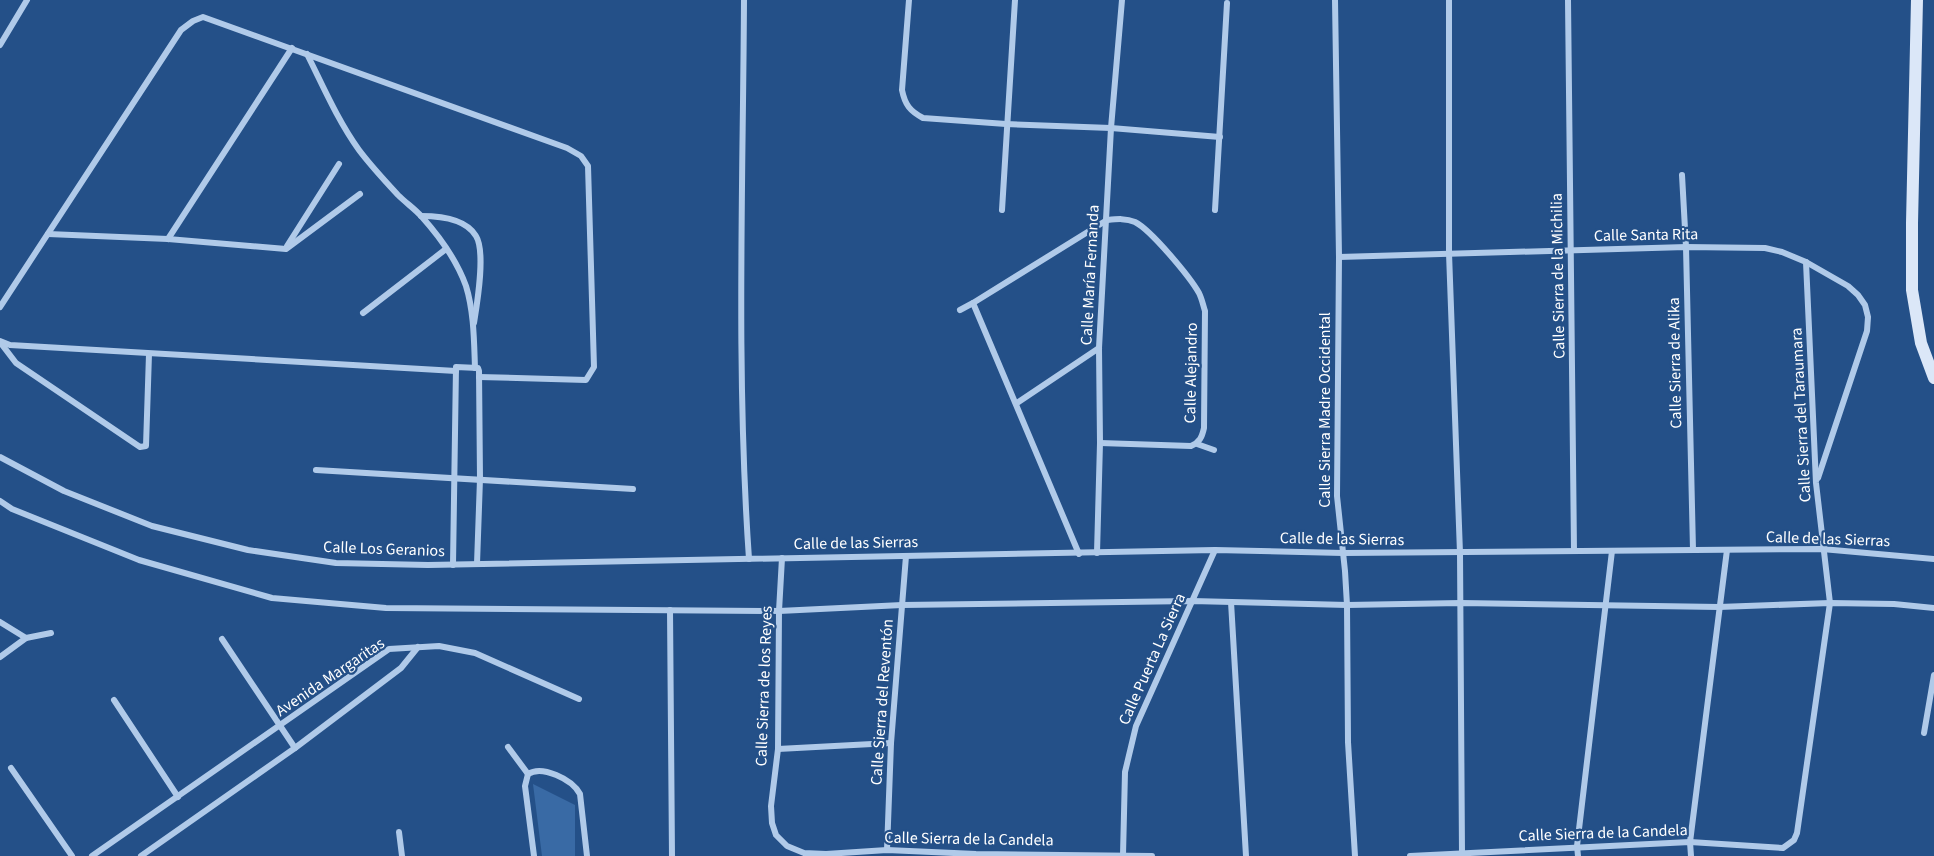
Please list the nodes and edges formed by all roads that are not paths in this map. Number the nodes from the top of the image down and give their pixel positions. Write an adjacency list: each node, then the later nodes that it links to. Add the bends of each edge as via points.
1 (27, 0): 11 (street)
2 (744, 0): 69 (street, via 741,414)
3 (909, 0): 14 (street, via 902,90 912,112 923,118)
4 (1015, 0): 14 (street)
5 (1122, 0): 15 (street, Calle María Fernanda)
6 (1335, 0): 31 (street, Calle Sierra Madre Occidental)
7 (1449, 0): 30 (street)
8 (1568, 0): 29 (street, Calle Sierra de la Michilia)
9 (1917, 0): 44 (street, via 1912,290 1921,343)
10 (1227, 3): 16 (street)
11 (0, 45)
12 (292, 48): 13 (street); 24 (street, via 203,17 181,30); 25 (street)
13 (307, 54): 22 (street, via 359,150); 43 (street, via 567,148 581,156 588,166 594,367 591,374 586,380)
14 (1006, 124): 15 (street); 20 (street)
15 (1111, 128): 16 (street); 23 (street, Calle María Fernanda)
16 (1220, 137): 21 (street)
17 (339, 164): 27 (street)
18 (1682, 175): 26 (street, Calle Sierra de Alika)
19 (360, 194): 27 (street)
20 (1002, 210)
21 (1215, 210)
22 (421, 216): 28 (street); 37 (street, via 439,216 455,222 470,229 478,239 480,258)
23 (1107, 220): 33 (street); 39 (street, Calle María Fernanda); 47 (street, Calle Alejandro, via 1121,218 1146,230 1200,295 1205,311 1204,428)
24 (48, 234): 25 (street); 34 (street)
25 (168, 239): 27 (street)
26 (1686, 247): 29 (street, Calle Santa Rita); 32 (street, Calle Santa Rita, via 1765,248); 58 (street, Calle Sierra de Alika)
27 (285, 249)
28 (446, 249): 36 (street); 37 (street, via 466,286)
29 (1571, 250): 30 (street, Calle Santa Rita); 60 (street, Calle Sierra de la Michilia)
30 (1449, 253): 31 (street, Calle Santa Rita); 64 (street)
31 (1339, 256): 63 (street, Calle Sierra Madre Occidental, via 1337,496)
32 (1806, 262): 53 (street, Calle Sierra del Taraumara); 53 (street, Calle Santa Rita, via 1848,286 1865,305 1868,317)
33 (973, 303): 35 (street); 45 (street)
34 (0, 306)
35 (960, 310)
36 (363, 313)
37 (473, 332): 41 (street)
38 (0, 342): 40 (street); 40 (street, via 16,363 140,447 146,446)
39 (1099, 348): 45 (street); 46 (street, Calle María Fernanda)
40 (149, 354): 42 (street)
41 (475, 368): 42 (street, via 456,367); 43 (street)
42 (456, 371): 51 (street)
43 (479, 377): 52 (street)
44 (1934, 378)
45 (1017, 403): 65 (street)
46 (1100, 443): 47 (street, Calle Alejandro); 62 (street, Calle María Fernanda)
47 (1197, 444): 48 (street)
48 (1214, 450)
49 (0, 457): 71 (street, Calle Los Geranios, via 64,491 152,526 248,550 336,563)
50 (316, 470): 51 (street)
51 (455, 478): 52 (street); 71 (street)
52 (480, 479): 54 (street); 70 (street)
53 (1816, 483): 56 (street, Calle Sierra del Taraumara)
54 (633, 489)
55 (0, 501): 81 (street, via 139,560 272,598 386,608)
56 (1822, 549): 59 (street, Calle de las Sierras); 68 (street, Calle de las Sierras); 75 (street, Calle Sierra del Taraumara)
57 (1215, 550): 62 (street, Calle de las Sierras); 63 (street, Calle de las Sierras); 72 (street, Calle Puerta La Sierra)
58 (1693, 550): 59 (street, Calle de las Sierras); 61 (street, Calle de las Sierras)
59 (1727, 550): 79 (street)
60 (1574, 551): 61 (street, Calle de las Sierras); 64 (street, Calle de las Sierras)
61 (1612, 551): 76 (street)
62 (1097, 553): 65 (street, Calle de las Sierras)
63 (1343, 553): 64 (street, Calle de las Sierras); 78 (street, Calle Sierra Madre Occidental)
64 (1460, 553): 74 (street)
65 (1079, 554): 66 (street, Calle de las Sierras)
66 (906, 556): 67 (street, Calle de las Sierras); 77 (street, Calle Sierra del Reventón)
67 (782, 558): 69 (street, Calle de las Sierras); 82 (street, Calle Sierra de los Reyes)
68 (1934, 558)
69 (749, 559): 70 (street, Calle Los Geranios)
70 (477, 564): 71 (street, Calle Los Geranios)
71 (453, 565)
72 (1192, 601): 73 (street); 77 (street); 107 (street, Calle Puerta La Sierra, via 1128,751)
73 (1232, 602): 78 (street); 117 (street)
74 (1461, 603): 76 (street); 78 (street); 108 (street)
75 (1830, 603): 79 (street); 80 (street); 102 (street, Calle Sierra del Taraumara)
76 (1606, 604): 79 (street); 105 (street)
77 (902, 605): 82 (street); 94 (street, Calle Sierra del Reventón)
78 (1347, 605): 118 (street, Calle Sierra Madre Occidental, via 1348,742)
79 (1719, 607): 103 (street)
80 (1934, 608)
81 (670, 610): 82 (street); 115 (street)
82 (779, 611): 97 (street, Calle Sierra de los Reyes)
83 (0, 622): 85 (street)
84 (51, 633): 85 (street)
85 (26, 639): 88 (street)
86 (222, 639): 92 (street)
87 (418, 647): 90 (street, via 439,646 475,653); 92 (street, Avenida Margaritas, via 389,649); 96 (street, Avenida Margaritas, via 401,668)
88 (0, 657)
89 (1934, 675): 93 (street)
90 (579, 699)
91 (114, 700): 100 (street)
92 (280, 726): 96 (street); 100 (street, Avenida Margaritas)
93 (1924, 733)
94 (891, 743): 97 (street); 106 (street, Calle Sierra del Reventón)
95 (508, 747): 99 (street)
96 (295, 748): 111 (street, Avenida Margaritas)
97 (778, 749): 104 (street, Calle Sierra de los Reyes, via 772,823 776,835)
98 (10, 768): 109 (street)
99 (528, 774): 113 (street, via 525,786); 114 (street, via 541,770 569,781 578,789)
100 (178, 797): 110 (street, Avenida Margaritas)
101 (399, 832): 112 (street)
102 (1794, 840): 103 (street, Calle Sierra de la Candela, via 1783,849)
103 (1690, 842): 105 (street, Calle Sierra de la Candela); 121 (street)
104 (787, 846): 106 (street, Calle Sierra de la Candela, via 804,853 826,854)
105 (1577, 846): 108 (street, Calle Sierra de la Candela); 120 (street)
106 (887, 850): 107 (street, Calle Sierra de la Candela)
107 (1123, 855): 116 (street, Calle Sierra de la Candela)
108 (1462, 855): 119 (street, Calle Sierra de la Candela)
109 (72, 856)
110 (92, 856)
111 (141, 856)
112 (402, 856)
113 (534, 856)
114 (587, 856)
115 (672, 856)
116 (1152, 856)
117 (1246, 856)
118 (1355, 856)
119 (1410, 856)
120 (1578, 856)
121 (1691, 856)

